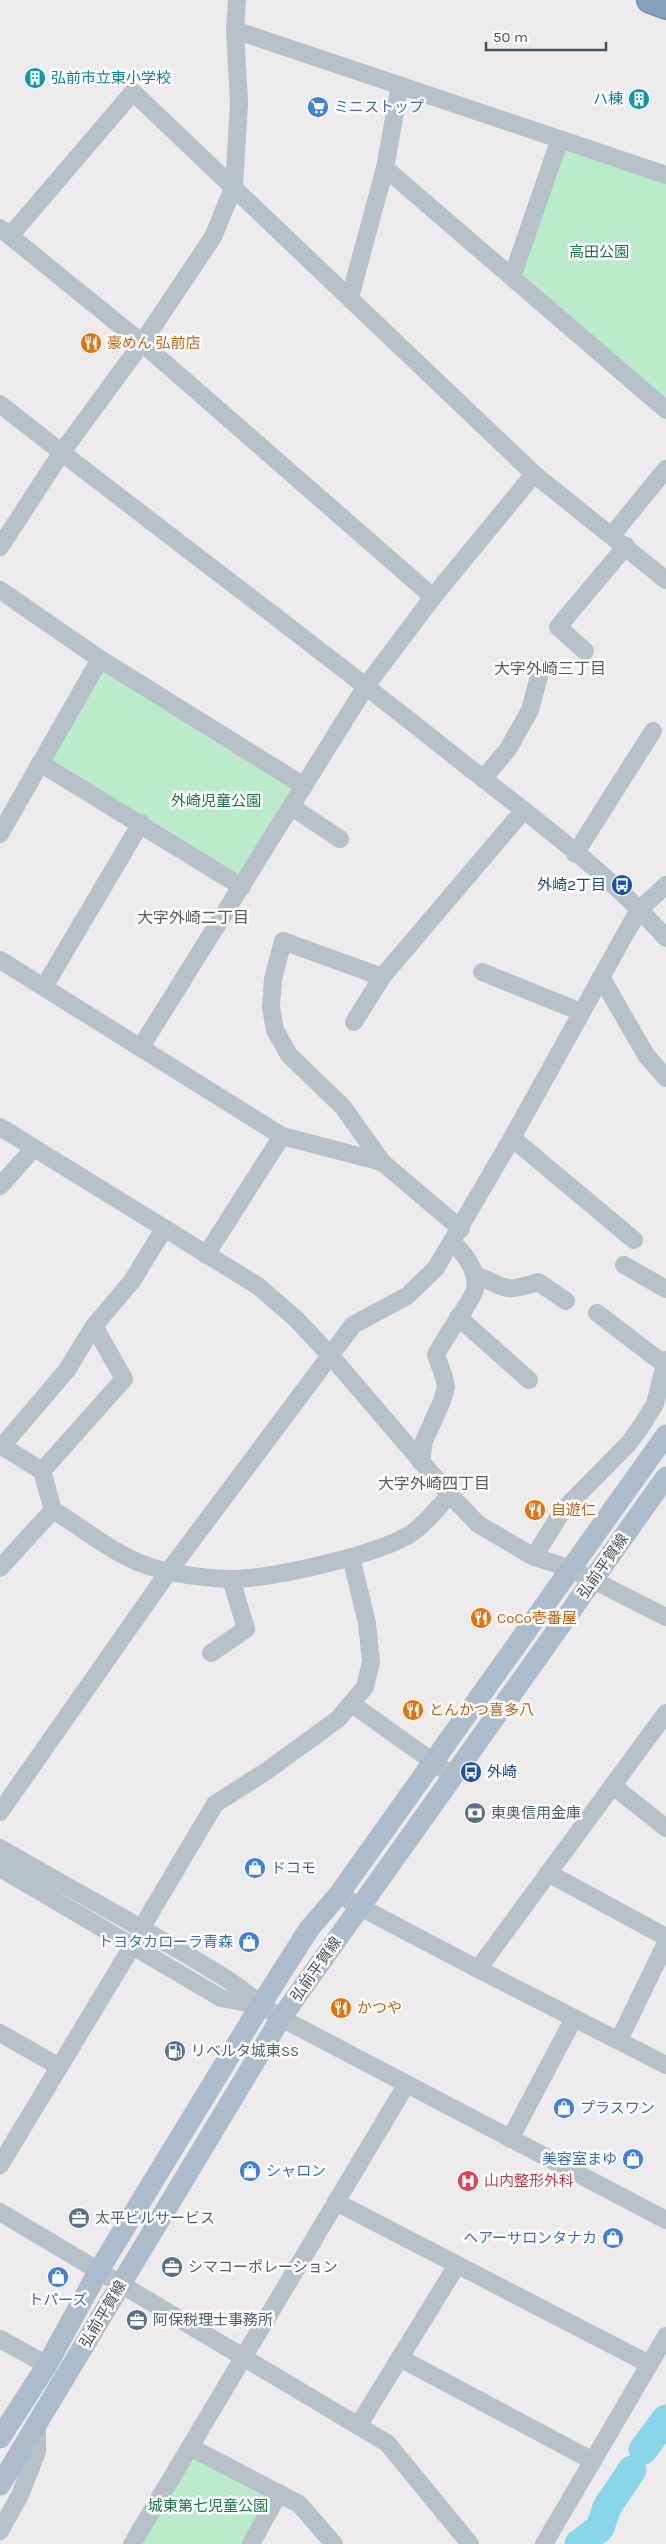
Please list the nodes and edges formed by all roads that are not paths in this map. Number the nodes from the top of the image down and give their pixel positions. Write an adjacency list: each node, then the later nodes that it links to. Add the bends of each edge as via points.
1 (237, 0): 4 (street)
2 (650, 0): 3 (highway)
3 (666, 6)
4 (234, 30): 5 (street); 9 (street, via 239,103)
5 (400, 85): 6 (street); 7 (street)
6 (560, 139): 8 (street); 11 (street)
7 (385, 168): 11 (street); 12 (street)
8 (666, 175)
9 (234, 186): 10 (street, via 133,92); 12 (street); 13 (street, via 214,237)
10 (5, 232): 13 (street)
11 (512, 278): 15 (street)
12 (350, 297): 18 (street)
13 (142, 343): 16 (street); 23 (street)
14 (0, 404): 16 (street)
15 (666, 410)
16 (62, 452): 20 (street); 27 (street)
17 (666, 469): 19 (street)
18 (534, 474): 19 (street); 23 (street)
19 (619, 541): 21 (street); 24 (street, via 558,627)
20 (0, 547)
21 (666, 580)
22 (0, 590): 25 (street)
23 (433, 597): 27 (street)
24 (585, 651)
25 (100, 659): 29 (street); 31 (street)
26 (541, 669): 30 (street, via 530,710 508,749)
27 (366, 686): 30 (street); 31 (street)
28 (653, 732): 37 (street)
29 (40, 763): 34 (street); 35 (street)
30 (483, 779): 33 (street)
31 (304, 786): 32 (street)
32 (292, 807): 36 (street); 39 (street)
33 (522, 811): 37 (street); 45 (street)
34 (141, 823): 39 (street); 46 (street)
35 (0, 834)
36 (340, 839)
37 (575, 854): 40 (street)
38 (666, 885): 40 (street)
39 (242, 887): 49 (street)
40 (640, 909): 41 (street); 44 (street)
41 (666, 938)
42 (0, 960): 46 (street)
43 (482, 972): 47 (street)
44 (601, 976): 47 (street); 50 (street, via 646,1055)
45 (382, 977): 48 (street); 55 (street, via 283,941 273,979 271,1007 275,1030 289,1054 342,1107)
46 (44, 987): 49 (street)
47 (581, 1012): 53 (street)
48 (354, 1022)
49 (141, 1047): 52 (street)
50 (666, 1078)
51 (0, 1127): 54 (street)
52 (282, 1136): 55 (street); 60 (street)
53 (512, 1138): 58 (street); 59 (street)
54 (34, 1148): 56 (street); 57 (street)
55 (382, 1162): 58 (street)
56 (0, 1186)
57 (164, 1229): 60 (street); 67 (street, via 132,1281)
58 (456, 1236): 62 (street); 68 (street, via 436,1268 407,1296 353,1325)
59 (634, 1240)
60 (206, 1254): 68 (street, via 258,1286)
61 (624, 1265): 63 (street)
62 (475, 1275): 64 (street, via 503,1289 517,1289 538,1282); 66 (street, via 475,1290)
63 (666, 1289)
64 (566, 1301)
65 (597, 1312): 69 (street)
66 (458, 1317): 70 (street); 73 (street, via 436,1355 446,1387 424,1441)
67 (94, 1326): 72 (street, via 66,1370); 74 (street, via 124,1379)
68 (330, 1355): 73 (street); 82 (street)
69 (665, 1362): 79 (street, via 655,1404 640,1428 564,1510)
70 (529, 1380)
71 (666, 1435): 81 (main road, 弘前平賀線)
72 (2, 1445): 74 (street)
73 (420, 1462): 76 (street)
74 (42, 1471): 77 (street)
75 (666, 1477): 84 (main road, 弘前平賀線)
76 (450, 1495): 78 (street, via 413,1532 373,1551); 79 (street, via 478,1524)
77 (53, 1510): 80 (street); 82 (street, via 127,1558)
78 (351, 1557): 83 (street); 87 (street, via 367,1623 371,1662 365,1687)
79 (534, 1558): 81 (street)
80 (0, 1568)
81 (569, 1568): 84 (street); 89 (main road, 弘前平賀線)
82 (169, 1571): 83 (street); 92 (street)
83 (231, 1579): 86 (street, via 246,1630)
84 (593, 1580): 85 (street); 90 (main road, 弘前平賀線)
85 (666, 1617)
86 (211, 1653)
87 (352, 1704): 89 (street); 99 (street, via 338,1720 215,1804)
88 (664, 1718): 91 (street)
89 (433, 1762): 90 (street); 97 (main road, 弘前平賀線)
90 (453, 1776): 98 (main road, 弘前平賀線)
91 (613, 1786): 93 (street); 96 (street)
92 (0, 1812)
93 (666, 1828)
94 (0, 1848): 99 (street)
95 (0, 1868): 102 (street)
96 (548, 1873): 100 (street); 103 (street)
97 (339, 1894): 98 (street); 104 (main road, 弘前平賀線, via 309,1929)
98 (360, 1907): 103 (street); 105 (main road, 弘前平賀線)
99 (142, 1927): 104 (street, via 232,1982)
100 (666, 1937)
101 (666, 1943): 108 (street)
102 (133, 1945): 104 (street, via 221,1998); 110 (street)
103 (478, 1969): 106 (street)
104 (260, 2006): 105 (street); 118 (main road, 弘前平賀線)
105 (281, 2018): 111 (street); 119 (main road, 弘前平賀線)
106 (574, 2018): 108 (street); 112 (street)
107 (0, 2033): 110 (street)
108 (619, 2040): 109 (street)
109 (666, 2065)
110 (58, 2066): 113 (street)
111 (406, 2085): 112 (street); 114 (street)
112 (510, 2139): 116 (street)
113 (0, 2165)
114 (336, 2202): 117 (street); 122 (street)
115 (0, 2212): 118 (street)
116 (666, 2220)
117 (457, 2264): 123 (street); 124 (street)
118 (99, 2270): 119 (street); 125 (main road, 弘前平賀線)
119 (122, 2284): 122 (street); 128 (main road, 弘前平賀線)
120 (666, 2336): 124 (street)
121 (0, 2339): 125 (street)
122 (244, 2357): 129 (street); 131 (street)
123 (400, 2358): 129 (street); 132 (street)
124 (650, 2364): 132 (street)
125 (47, 2365): 126 (main road, 弘前平賀線)
126 (19, 2406): 127 (street); 130 (main road, 弘前平賀線)
127 (0, 2419)
128 (37, 2423): 133 (main road, 弘前平賀線); 135 (street, via 37,2452 20,2495)
129 (358, 2426): 139 (street, via 387,2443)
130 (0, 2438)
131 (190, 2447): 134 (street); 136 (street)
132 (593, 2461): 140 (street)
133 (0, 2485)
134 (279, 2493): 137 (street); 138 (street, via 299,2504)
135 (0, 2531)
136 (132, 2544)
137 (251, 2544)
138 (334, 2544)
139 (470, 2544)
140 (544, 2544)

